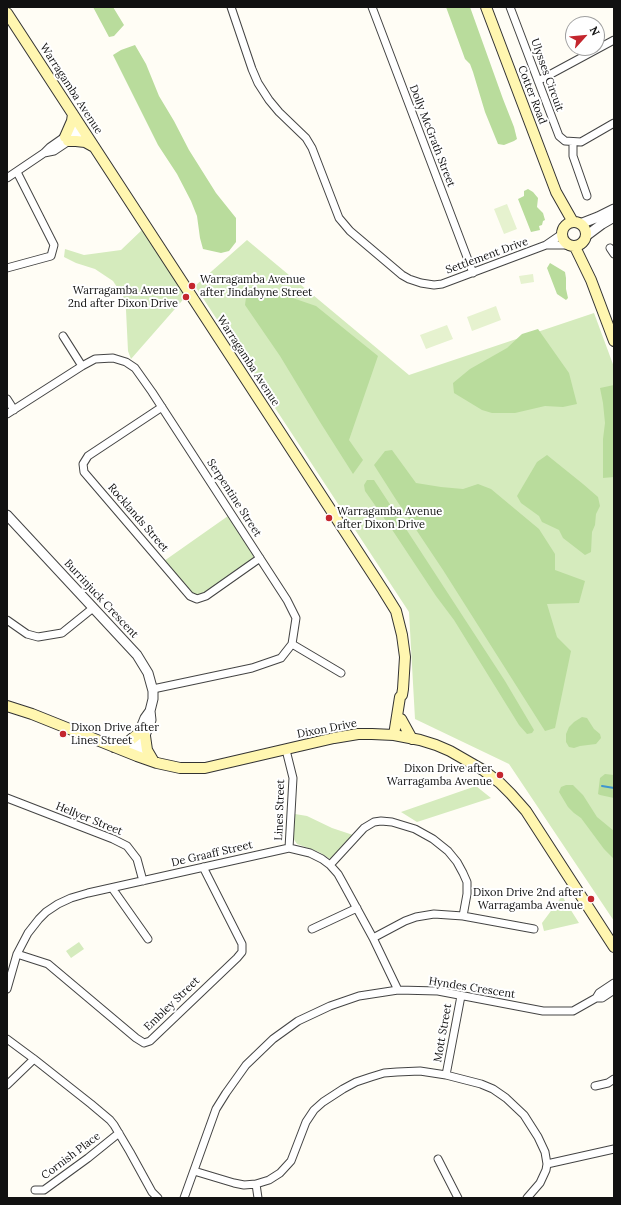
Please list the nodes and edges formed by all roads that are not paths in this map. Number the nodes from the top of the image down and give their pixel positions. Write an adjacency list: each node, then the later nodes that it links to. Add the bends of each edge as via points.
1 (231, 7): 26 (street, Settlement Drive, via 258,83 269,100 306,138 336,212 344,224 402,275 415,282 442,284)
2 (372, 7): 26 (street, Dolly McGrath Street)
3 (486, 7): 17 (main road, Cotter Road)
4 (520, 7): 5 (street)
5 (511, 9): 8 (street, Ulysses Circuit)
6 (7, 13): 9 (main road, Warragamba Avenue)
7 (614, 40): 8 (street)
8 (538, 81): 13 (street, Ulysses Circuit, via 559,136 565,141)
9 (73, 114): 11 (main road, Warragamba Avenue); 12 (main road)
10 (614, 123): 13 (street, via 581,142)
11 (82, 128): 12 (street); 14 (main road, Warragamba Avenue)
12 (66, 139): 14 (main road, via 85,142); 15 (street, via 54,151 44,153)
13 (572, 142): 18 (street, via 573,156)
14 (94, 147): 42 (main road, Warragamba Avenue, via 396,612 405,657)
15 (17, 172): 16 (street); 25 (street, via 54,245 51,256)
16 (7, 178)
17 (556, 192): 21 (main road, Cotter Road); 22 (main road, Cotter Road)
18 (587, 196)
19 (614, 209): 21 (street)
20 (614, 217): 23 (street)
21 (576, 223): 22 (main road, via 569,223); 23 (main road, via 585,229)
22 (563, 231): 23 (main road, via 563,240); 24 (street, Settlement Drive)
23 (578, 242): 24 (street, Settlement Drive); 28 (main road)
24 (546, 245): 26 (street, Settlement Drive)
25 (7, 268)
26 (473, 273)
27 (63, 336): 29 (street)
28 (614, 341)
29 (82, 366): 31 (street, Serpentine Street, via 95,359 113,358 126,362 135,368); 32 (street, Serpentine Street)
30 (7, 399): 32 (street)
31 (162, 407): 35 (street, Serpentine Street); 35 (street, Rocklands Street, via 88,456 83,464 84,472 190,596 197,600)
32 (14, 410): 33 (street, Serpentine Street)
33 (7, 414)
34 (7, 515): 36 (street, Burrinjuck Crescent)
35 (260, 558): 38 (street, Serpentine Street, via 296,618)
36 (93, 608): 37 (street, via 62,633 38,637 27,634); 40 (street, Burrinjuck Crescent, via 143,664)
37 (7, 620)
38 (292, 644): 39 (street); 40 (street, via 281,658 252,668)
39 (341, 673)
40 (153, 689): 44 (street, Burrinjuck Crescent, via 153,700 145,718)
41 (9, 708): 47 (main road, Dixon Drive, via 32,714)
42 (399, 719): 43 (main road); 45 (main road, Warragamba Avenue); 46 (main road)
43 (378, 734): 45 (main road, Dixon Drive); 48 (main road, Dixon Drive, via 346,736)
44 (142, 735): 47 (main road); 49 (street, Burrinjuck Crescent); 50 (main road, via 146,750)
45 (397, 736): 46 (main road, Dixon Drive)
46 (412, 739): 63 (main road, Dixon Drive, via 436,745 470,761 512,794 526,811)
47 (114, 747): 49 (main road, Dixon Drive)
48 (286, 750): 50 (main road, Dixon Drive, via 205,768 180,768); 52 (street, Lines Street, via 293,778)
49 (134, 755): 50 (main road, Dixon Drive)
50 (154, 762)
51 (7, 798): 55 (street, Hellyer Street, via 127,846 137,859)
52 (289, 848): 53 (street, De Graaff Street, via 310,853); 54 (street, De Graaff Street)
53 (330, 865): 57 (street, De Graaff Street); 58 (street, via 364,828 374,822 392,822 415,829 433,839 457,862 467,882)
54 (203, 867): 55 (street, De Graaff Street); 64 (street, Embley Street, via 242,944 242,952 150,1041 144,1043 136,1038 48,964)
55 (142, 881): 56 (street, De Graaff Street)
56 (112, 888): 62 (street); 64 (street, De Graaff Street, via 71,898 46,912 28,933)
57 (357, 908): 59 (street); 61 (street, De Graaff Street)
58 (463, 916): 60 (street); 61 (street, via 442,914 416,917)
59 (312, 929)
60 (534, 929)
61 (373, 938): 67 (street, De Graaff Street)
62 (148, 939)
63 (614, 947)
64 (17, 954): 66 (street, De Graaff Street)
65 (614, 983): 70 (street, Hyndes Crescent, via 599,992)
66 (7, 989)
67 (398, 990): 69 (street, Hyndes Crescent, via 438,991); 81 (street, Hyndes Crescent, via 359,996 330,1006 298,1021 273,1039 246,1065 216,1109)
68 (614, 990): 70 (street, Hyndes Crescent, via 602,998)
69 (461, 996): 70 (street, Hyndes Crescent, via 543,1011 573,1011); 73 (street, Mott Street)
70 (596, 998)
71 (7, 1039): 72 (street)
72 (34, 1058): 75 (street); 77 (street, via 101,1112)
73 (446, 1075): 80 (street, via 476,1082 498,1092 511,1102 534,1130 545,1152); 82 (street, via 420,1071 384,1073 343,1088 314,1110 286,1167 269,1180)
74 (614, 1079): 76 (street)
75 (7, 1085)
76 (595, 1086)
77 (119, 1133): 83 (street, Cornish Place, via 44,1190); 84 (street, via 152,1192)
78 (614, 1149): 80 (street)
79 (438, 1158): 87 (street)
80 (547, 1164): 88 (street, via 540,1182)
81 (194, 1171): 82 (street, via 240,1184); 85 (street, Hyndes Crescent)
82 (256, 1184): 86 (street)
83 (35, 1190)
84 (158, 1198)
85 (184, 1198)
86 (258, 1198)
87 (458, 1198)
88 (527, 1198)

